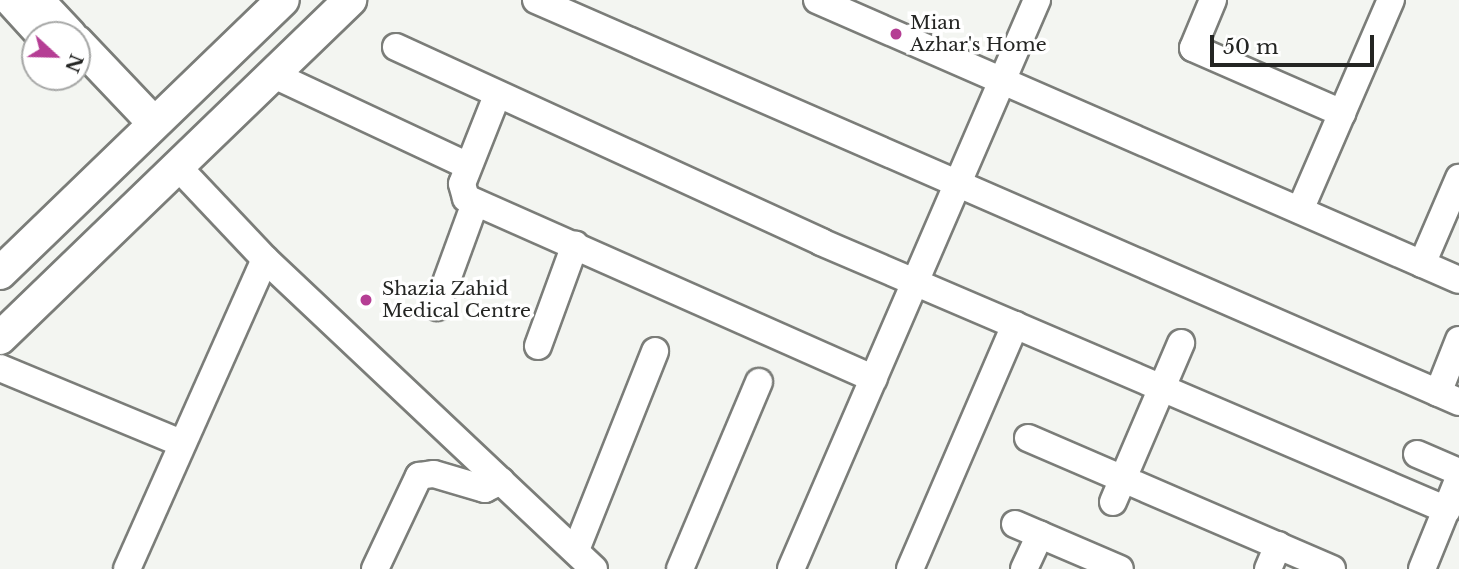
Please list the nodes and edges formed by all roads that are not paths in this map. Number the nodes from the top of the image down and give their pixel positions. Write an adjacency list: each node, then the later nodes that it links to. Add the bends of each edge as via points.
1 (11, 0): 10 (street)
2 (37, 0): 11 (street)
3 (283, 0): 13 (street)
4 (350, 0): 16 (street)
5 (536, 0): 24 (street)
6 (817, 0): 15 (street)
7 (1037, 0): 15 (street)
8 (1213, 0): 19 (street, via 1193,48)
9 (1391, 0): 19 (street)
10 (30, 21)
11 (57, 21)
12 (396, 47): 18 (street)
13 (225, 58): 16 (street); 20 (street)
14 (91, 60): 20 (street)
15 (1001, 80): 24 (street); 27 (street)
16 (265, 83): 21 (street); 22 (street)
17 (91, 84): 20 (street)
18 (496, 98): 21 (street); 34 (street)
19 (1342, 113): 27 (street)
20 (145, 130): 25 (street)
21 (468, 166): 26 (street, via 461,191)
22 (178, 167): 28 (street); 30 (street)
23 (1459, 178): 31 (street)
24 (956, 186): 34 (street); 47 (street)
25 (72, 202): 28 (street); 32 (street)
26 (475, 203): 29 (street); 36 (street)
27 (1300, 210): 31 (street)
28 (106, 238): 35 (street)
29 (575, 245): 41 (street); 44 (street)
30 (265, 258): 49 (street); 53 (street)
31 (1422, 264): 33 (street)
32 (9, 265): 35 (street)
33 (1459, 280)
34 (915, 283): 37 (street); 44 (street)
35 (46, 295): 38 (street)
36 (437, 307)
37 (1015, 325): 46 (street); 64 (street)
38 (0, 338)
39 (1459, 340): 47 (street)
40 (1181, 342): 46 (street)
41 (538, 346)
42 (655, 351): 59 (street)
43 (0, 368): 49 (street)
44 (874, 379): 63 (street)
45 (759, 382): 62 (street)
46 (1163, 387): 54 (street); 55 (street)
47 (1449, 397)
48 (1028, 438): 54 (street)
49 (181, 443): 60 (street)
50 (1417, 454): 51 (street)
51 (1459, 472)
52 (1459, 478): 55 (street)
53 (501, 481): 59 (street); 61 (street, via 485,489 442,475 419,476)
54 (1118, 490): 58 (street)
55 (1447, 510): 68 (street)
56 (1015, 524): 57 (street)
57 (1040, 535): 65 (street); 66 (street)
58 (1273, 557): 67 (street)
59 (585, 559)
60 (127, 569)
61 (375, 569)
62 (680, 569)
63 (791, 569)
64 (910, 569)
65 (1024, 569)
66 (1120, 569)
67 (1332, 569)
68 (1422, 569)

